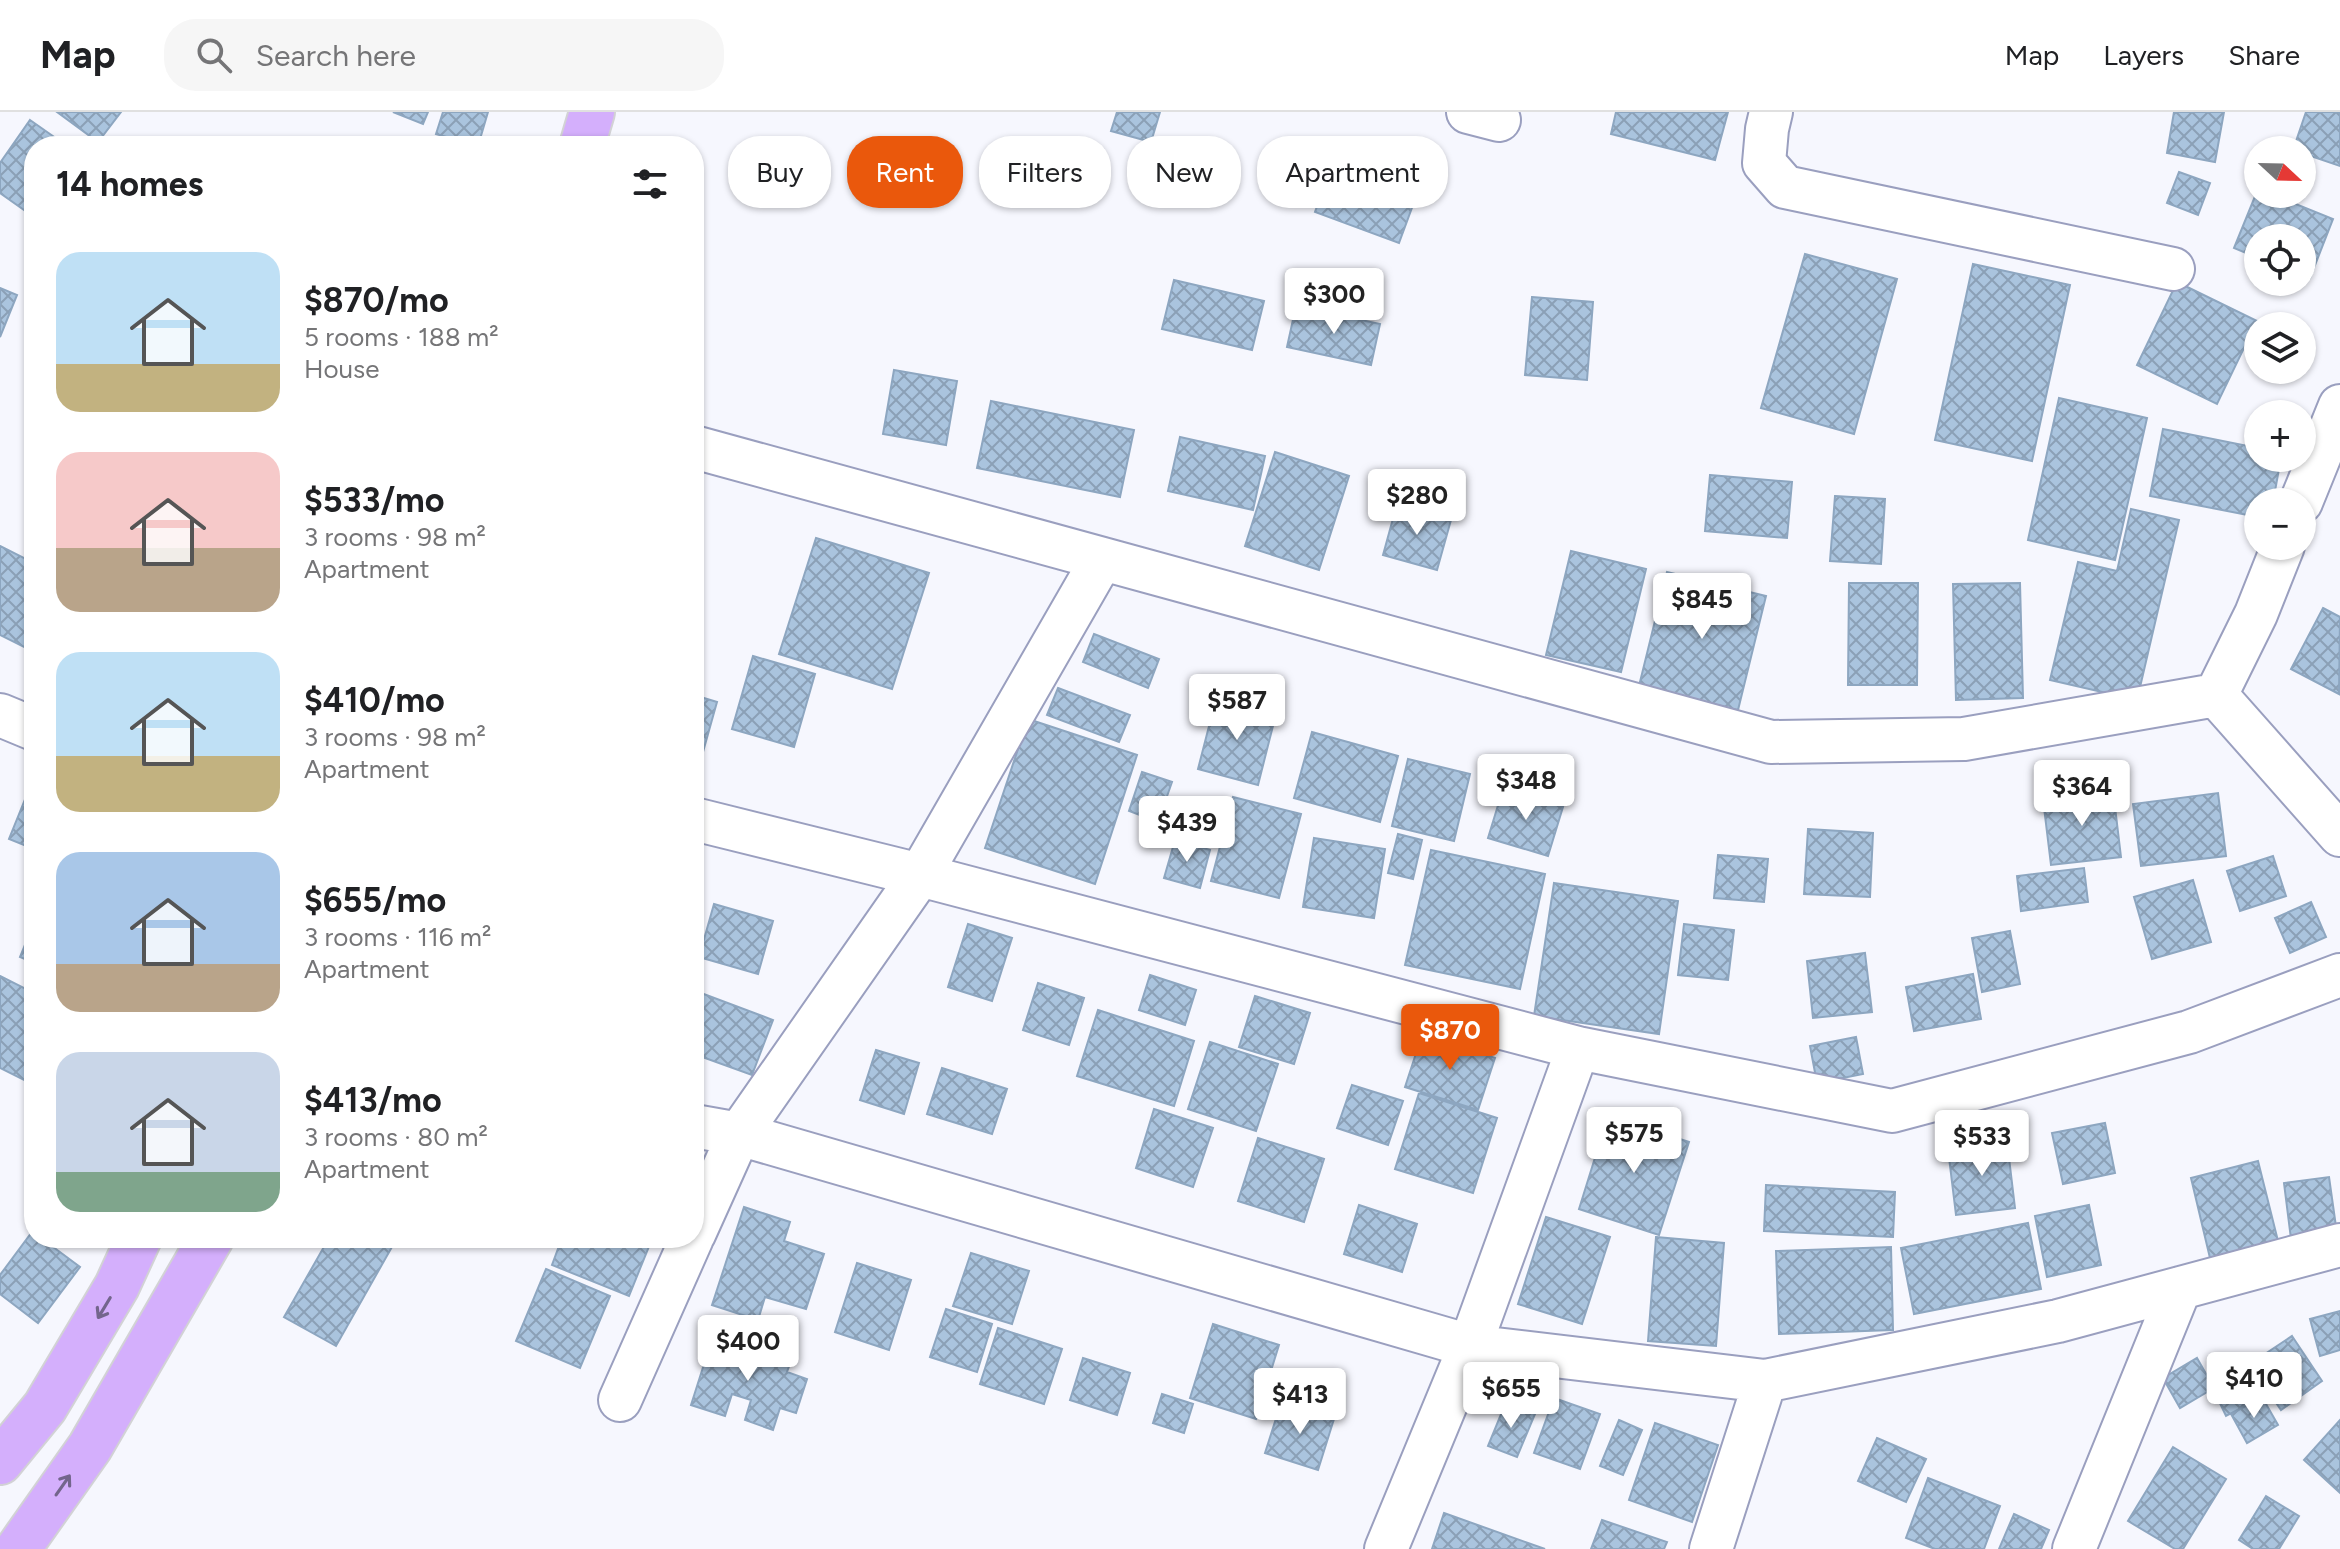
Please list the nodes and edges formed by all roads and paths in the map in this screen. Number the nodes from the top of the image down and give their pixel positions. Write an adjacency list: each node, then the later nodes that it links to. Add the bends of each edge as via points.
1 (592, 112): 3 (highway)
2 (1771, 112): 4 (street, via 1764,163 1785,187)
3 (585, 136)
4 (2173, 269)
5 (2340, 406): 7 (street)
6 (704, 450): 8 (street)
7 (2307, 488)
8 (1102, 559): 10 (street, via 1771,742 1964,739); 13 (street)
9 (2277, 560): 10 (street)
10 (2216, 695): 12 (street)
11 (704, 821): 13 (street)
12 (2340, 835)
13 (920, 875): 15 (street); 17 (street)
14 (2340, 975): 15 (street, via 2189,1032 1892,1111)
15 (1578, 1048): 24 (street)
16 (704, 1128): 17 (street)
17 (739, 1134): 18 (street); 24 (street)
18 (704, 1212)
19 (2340, 1245): 23 (street)
20 (134, 1248): 27 (highway, one-way to 27, via 45,1407)
21 (205, 1248): 28 (highway, one-way to 21, via 90,1447)
22 (688, 1248): 26 (street)
23 (2180, 1288): 25 (street, via 2058,1321); 31 (street)
24 (1470, 1346): 25 (street); 29 (street)
25 (1765, 1381): 30 (street)
26 (620, 1400)
27 (0, 1462)
28 (18, 1549)
29 (1386, 1549)
30 (1711, 1549)
31 (2074, 1549)

